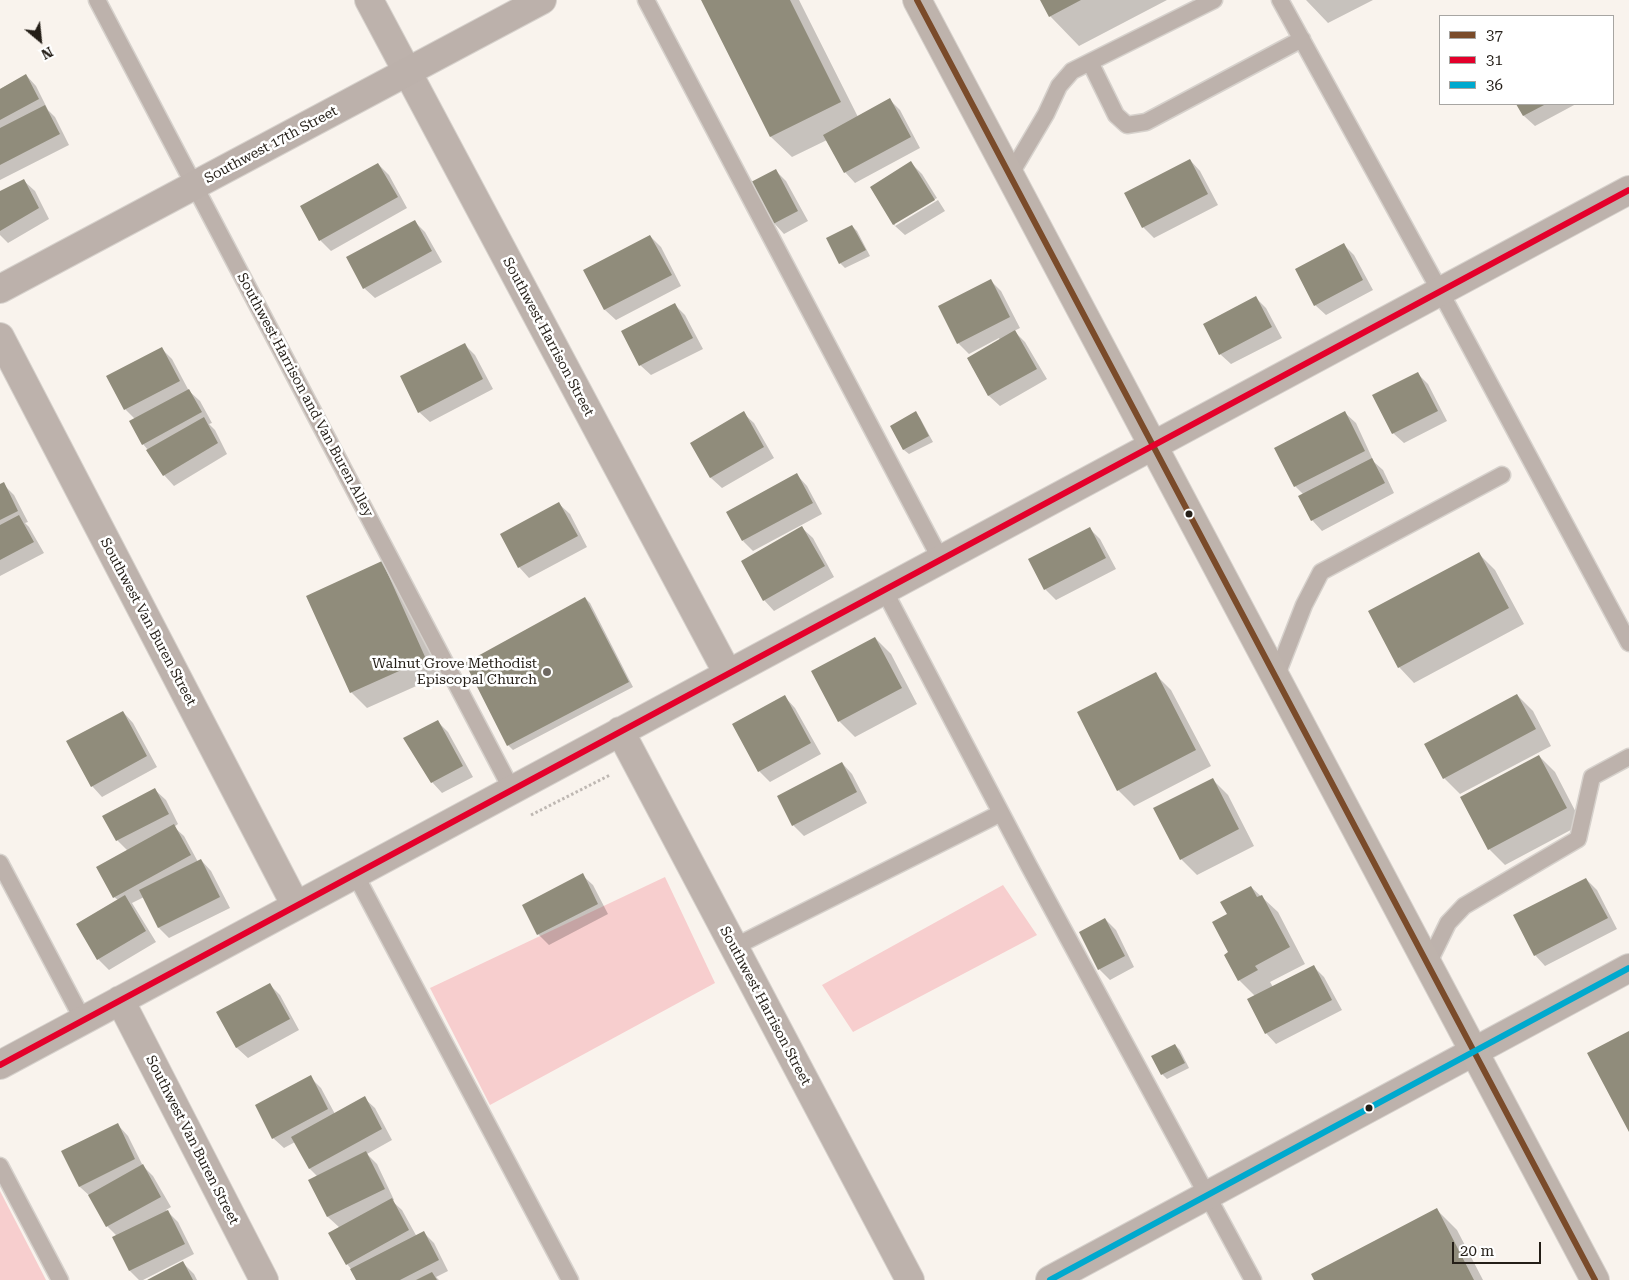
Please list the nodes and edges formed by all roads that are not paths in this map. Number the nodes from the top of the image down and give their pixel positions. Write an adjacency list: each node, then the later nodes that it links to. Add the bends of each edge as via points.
1 (97, 0): 12 (lane, Southwest Harrison and Van Buren Alley)
2 (369, 0): 10 (street, Southwest Harrison Street)
3 (542, 0): 10 (main road, Southwest 17th Street)
4 (646, 0): 19 (lane)
5 (917, 0): 11 (main road)
6 (1214, 0): 9 (lane)
7 (1280, 0): 8 (lane)
8 (1302, 39): 9 (lane, via 1146,122 1127,125 1116,115); 15 (lane)
9 (1090, 62): 11 (lane, via 1072,71 1059,86)
10 (407, 72): 12 (main road, Southwest 17th Street); 22 (street, Southwest Harrison Street)
11 (1010, 175): 17 (main road)
12 (195, 185): 14 (main road, Southwest 17th Street); 26 (lane, Southwest Harrison and Van Buren Alley)
13 (1629, 190): 15 (street)
14 (0, 289)
15 (1440, 292): 17 (street); 21 (lane)
16 (0, 337): 30 (street, Southwest Van Buren Street)
17 (1154, 446): 19 (street); 23 (main road)
18 (1502, 475): 23 (lane, via 1321,572 1304,604)
19 (941, 560): 20 (street)
20 (884, 590): 22 (street); 27 (lane)
21 (1629, 643)
22 (728, 674): 24 (street)
23 (1276, 677): 32 (main road)
24 (620, 731): 26 (street); 31 (street, Southwest Harrison Street)
25 (1629, 757): 32 (lane, via 1592,777 1578,839 1464,906 1448,923)
26 (512, 790): 29 (street)
27 (1001, 813): 31 (lane); 39 (lane)
28 (0, 863): 35 (lane)
29 (355, 874): 30 (street); 42 (lane)
30 (296, 906): 34 (street)
31 (734, 947): 43 (street, Southwest Harrison Street)
32 (1428, 964): 36 (main road)
33 (1629, 968): 36 (street)
34 (120, 1000): 35 (street); 41 (street, Southwest Van Buren Street)
35 (83, 1020): 37 (street)
36 (1474, 1051): 39 (street); 46 (main road)
37 (0, 1065)
38 (0, 1166): 40 (lane)
39 (1208, 1195): 44 (street); 45 (lane)
40 (60, 1280)
41 (264, 1280)
42 (570, 1280)
43 (910, 1280)
44 (1050, 1280)
45 (1253, 1280)
46 (1595, 1280)

